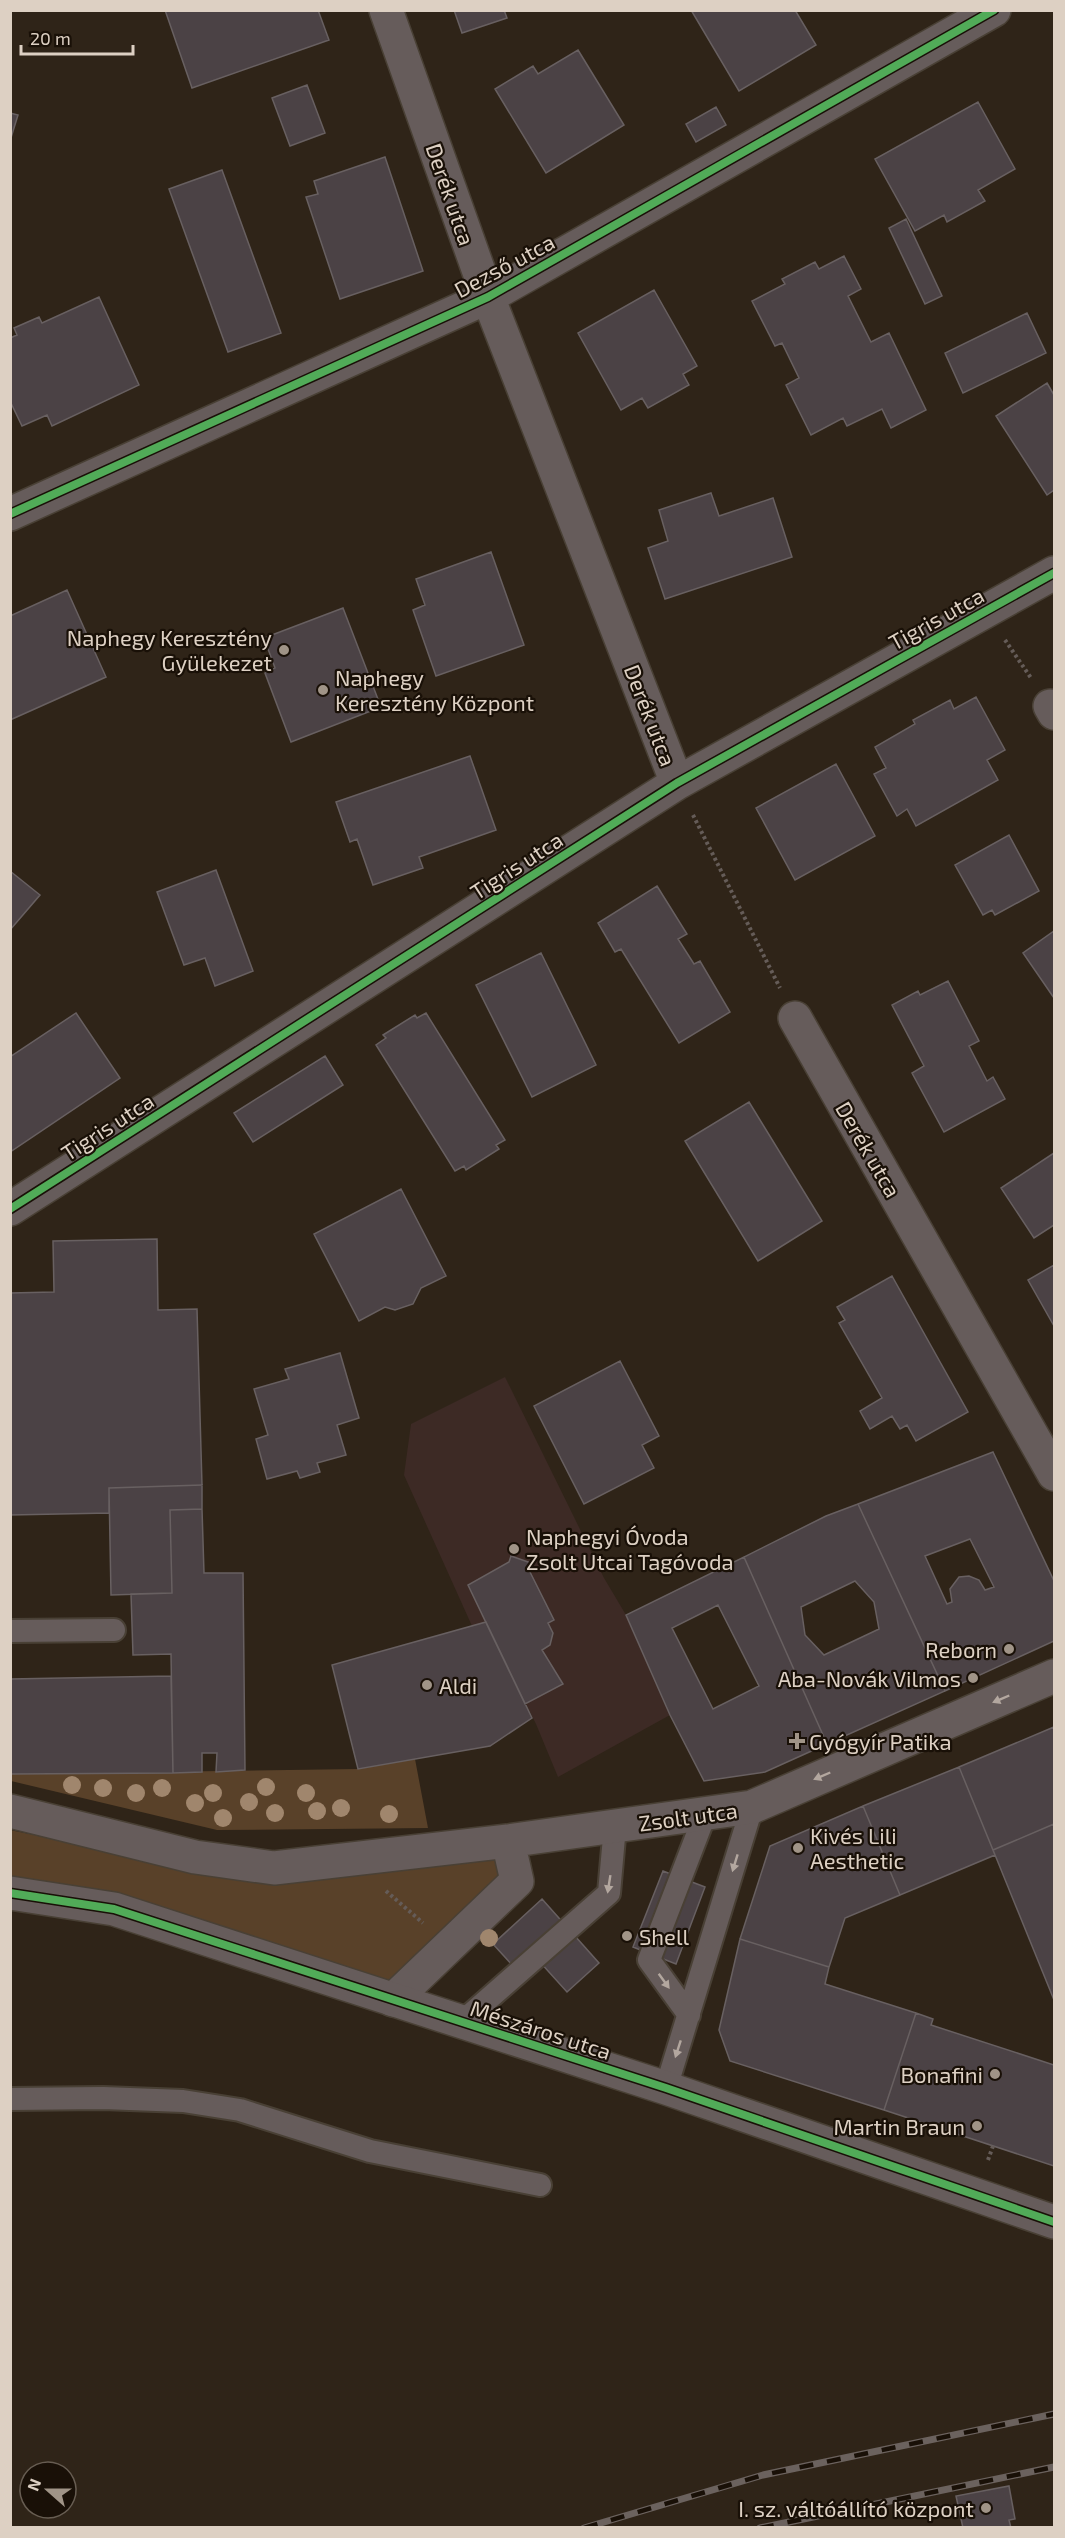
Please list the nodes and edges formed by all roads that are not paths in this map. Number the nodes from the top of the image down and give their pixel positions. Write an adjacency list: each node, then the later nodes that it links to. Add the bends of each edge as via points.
1 (386, 10): 3 (street, Derék utca)
2 (994, 10): 3 (street, Dezső utca)
3 (488, 297): 4 (street, Dezső utca); 6 (street, Derék utca)
4 (10, 514)
5 (1054, 573): 6 (street, Tigris utca)
6 (677, 783): 8 (street, Tigris utca)
7 (795, 1018): 9 (street, Derék utca)
8 (10, 1209)
9 (1054, 1474)
10 (114, 1630): 11 (lane)
11 (10, 1631)
12 (1054, 1676): 13 (street, Zsolt utca, one-way to 13)
13 (752, 1807): 15 (street, Zsolt utca); 20 (lane, one-way to 20)
14 (10, 1811): 17 (street, via 195,1857 274,1868)
15 (706, 1812): 16 (street, Zsolt utca); 20 (lane, one-way to 20, via 649,1960)
16 (615, 1826): 17 (street, Zsolt utca); 21 (lane, one-way to 21, via 609,1893)
17 (508, 1841): 19 (street, via 517,1881)
18 (10, 1893): 19 (street, Mészáros utca, via 114,1909)
19 (393, 2000): 21 (street, Mészáros utca)
20 (689, 2015): 22 (lane, one-way to 22)
21 (462, 2022): 22 (street, Mészáros utca)
22 (666, 2088): 25 (street, Mészáros utca)
23 (10, 2099): 24 (lane, via 183,2101 240,2110 370,2151)
24 (540, 2185)
25 (1054, 2222)

